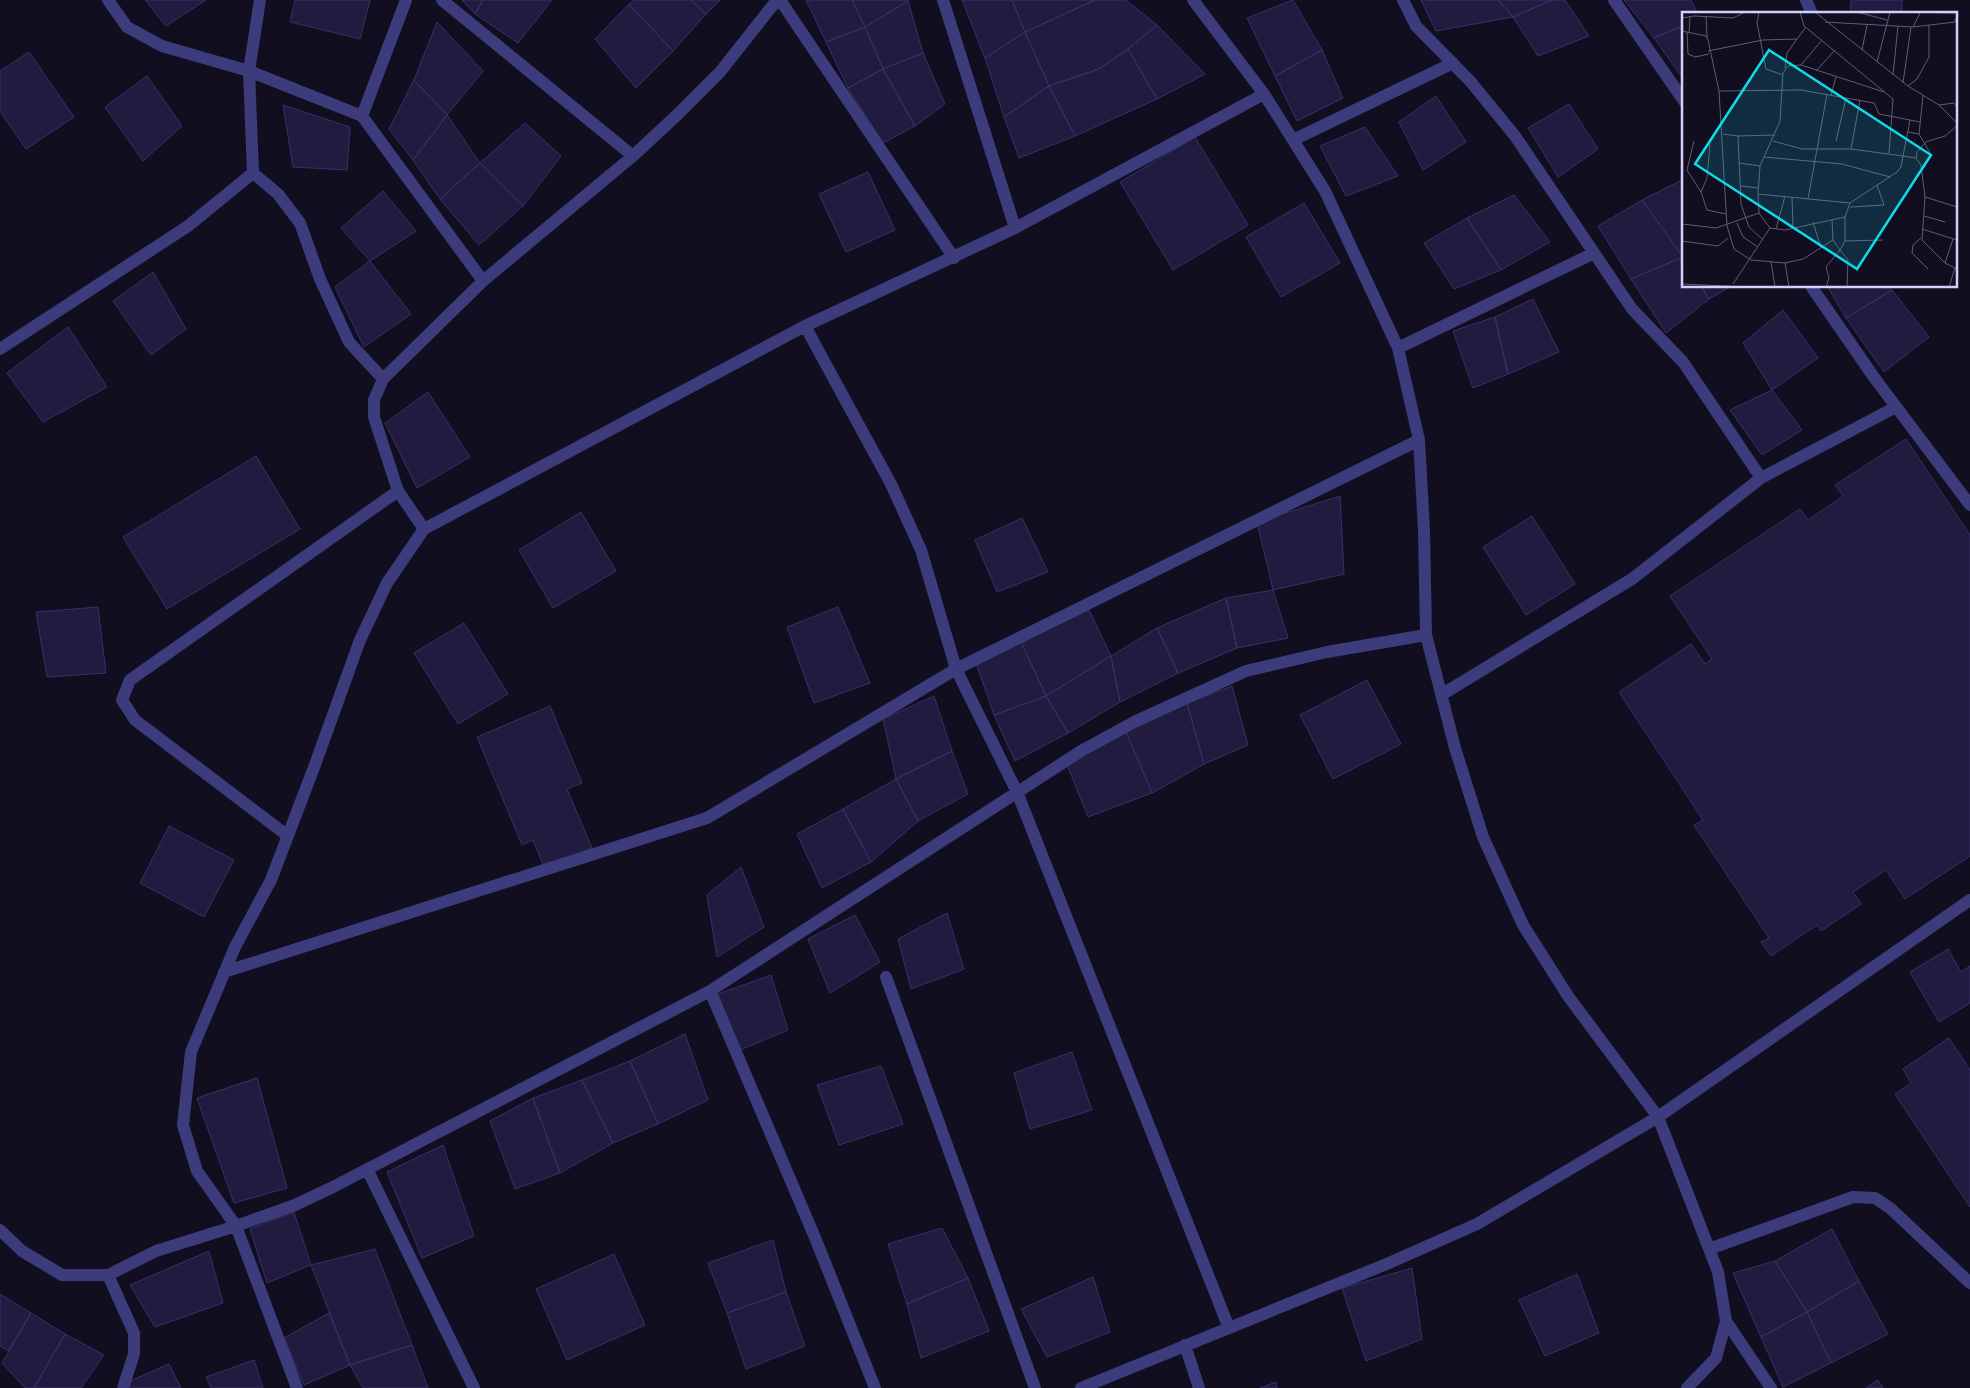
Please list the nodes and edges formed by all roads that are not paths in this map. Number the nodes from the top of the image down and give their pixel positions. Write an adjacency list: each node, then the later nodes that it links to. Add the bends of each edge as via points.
1 (108, 0): 13 (street, via 127,27 162,46)
2 (260, 0): 13 (street)
3 (406, 0): 16 (street)
4 (442, 0): 18 (street)
5 (779, 0): 18 (street, via 720,72); 22 (street)
6 (943, 0): 20 (street)
7 (1193, 0): 14 (street)
8 (1403, 0): 12 (street, via 1416,26)
9 (1614, 0): 15 (street)
10 (1806, 0): 11 (street)
11 (1811, 12)
12 (1452, 63): 17 (street); 21 (street, via 1470,80 1515,136)
13 (249, 71): 16 (street); 19 (street)
14 (1264, 94): 17 (street); 20 (street)
15 (1682, 98)
16 (362, 116): 23 (street)
17 (1293, 140): 26 (street, via 1325,191)
18 (633, 156): 23 (street)
19 (254, 173): 27 (street, via 188,226); 28 (street, via 278,194 300,223 320,279 349,342)
20 (1015, 228): 22 (street)
21 (1594, 253): 26 (street); 31 (street, via 1632,309 1683,362)
22 (954, 258): 25 (street)
23 (483, 280): 28 (street)
24 (1812, 288): 29 (street)
25 (805, 326): 34 (street); 36 (street, via 891,484 921,550)
26 (1398, 348): 30 (street)
27 (0, 349)
28 (383, 379): 32 (street, via 374,400 374,417)
29 (1896, 407): 31 (street); 33 (street)
30 (1419, 440): 35 (street); 36 (street)
31 (1761, 478): 37 (street, via 1632,579)
32 (398, 491): 34 (street); 39 (street, via 130,680 122,700 135,720)
33 (1970, 505)
34 (424, 529): 39 (street, via 388,584 360,640)
35 (1426, 635): 37 (street); 38 (street, via 1327,652 1246,671 1136,721)
36 (956, 669): 38 (street); 41 (street, via 707,818)
37 (1441, 695): 44 (street, via 1483,837 1524,925 1568,996)
38 (1017, 792): 43 (street); 52 (street)
39 (288, 836): 41 (street, via 271,880)
40 (1970, 900): 44 (street)
41 (224, 972): 46 (street, via 191,1052 183,1125 197,1171)
42 (886, 977): 58 (street)
43 (710, 992): 45 (street); 57 (street)
44 (1658, 1117): 48 (street); 52 (street, via 1477,1224)
45 (367, 1169): 46 (street, via 294,1205); 56 (street)
46 (236, 1226): 49 (street, via 156,1251); 55 (street)
47 (0, 1230): 49 (street, via 22,1252 62,1275)
48 (1709, 1249): 50 (street, via 1853,1197 1875,1198 1890,1208); 51 (street, via 1718,1272)
49 (108, 1275): 54 (street, via 134,1333 134,1354)
50 (1970, 1283)
51 (1726, 1321): 61 (street, via 1716,1358); 62 (street)
52 (1229, 1328): 53 (street)
53 (1185, 1345): 59 (street); 60 (street)
54 (123, 1388)
55 (297, 1388)
56 (474, 1388)
57 (875, 1388)
58 (1034, 1388)
59 (1081, 1388)
60 (1199, 1388)
61 (1687, 1388)
62 (1771, 1388)

